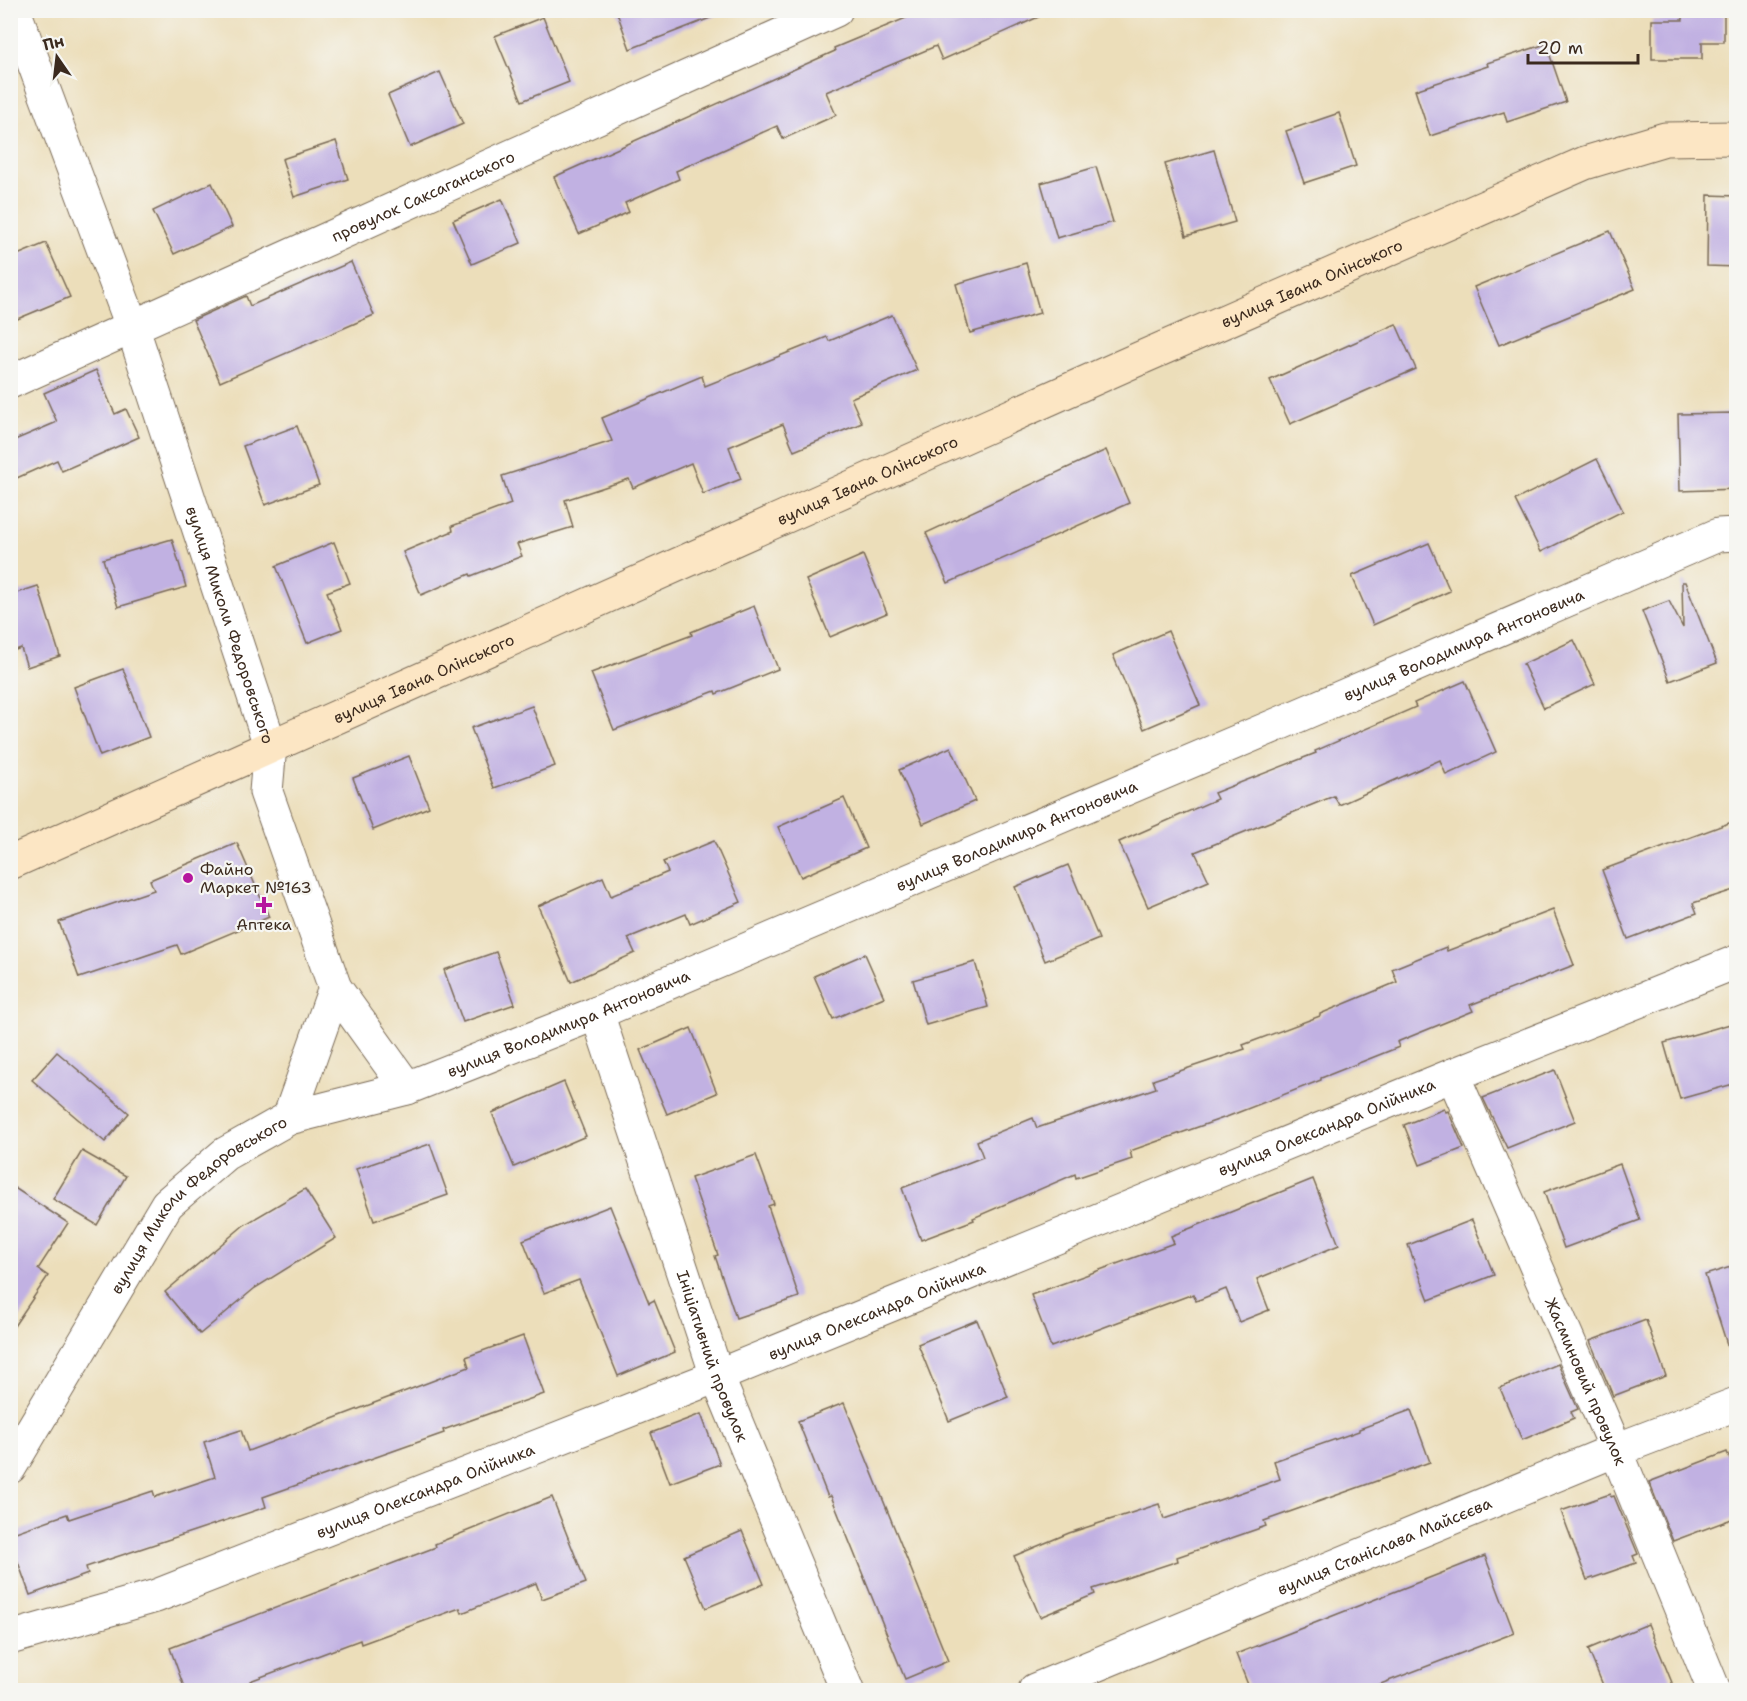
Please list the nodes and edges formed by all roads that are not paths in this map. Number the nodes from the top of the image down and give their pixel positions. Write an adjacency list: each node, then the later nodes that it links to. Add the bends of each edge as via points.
1 (14, 10): 4 (street, вулиця Миколи Федоровського)
2 (836, 10): 4 (street, провулок Саксаганського)
3 (1737, 138): 7 (street, вулиця Івана Олінського, via 1665,139 1585,163)
4 (132, 326): 5 (street, провулок Саксаганського); 7 (street, вулиця Миколи Федоровського)
5 (10, 382)
6 (1737, 534): 11 (street, вулиця Володимира Антоновича, via 1718,535)
7 (270, 745): 8 (street, вулиця Івана Олінського); 10 (street, вулиця Миколи Федоровського, via 266,792)
8 (10, 863)
9 (1737, 962): 12 (street, вулиця Олександра Олійника)
10 (335, 987): 13 (street); 14 (street, вулиця Миколи Федоровського)
11 (597, 1013): 13 (street, вулиця Володимира Антоновича); 15 (street, Ініціативний провулок)
12 (1453, 1075): 15 (street, вулиця Олександра Олійника); 17 (street, Жасминовий провулок)
13 (407, 1088): 14 (street, вулиця Володимира Антоновича)
14 (289, 1118): 18 (street, вулиця Миколи Федоровського, via 225,1154 167,1204)
15 (717, 1376): 19 (street, вулиця Олександра Олійника, via 156,1596); 20 (street, Ініціативний провулок)
16 (1737, 1404): 17 (street, вулиця Станіслава Майсєєва)
17 (1616, 1450): 21 (street, вулиця Станіслава Майсєєва); 22 (street, Жасминовий провулок)
18 (10, 1467)
19 (10, 1638)
20 (847, 1690)
21 (1035, 1690)
22 (1714, 1690)

